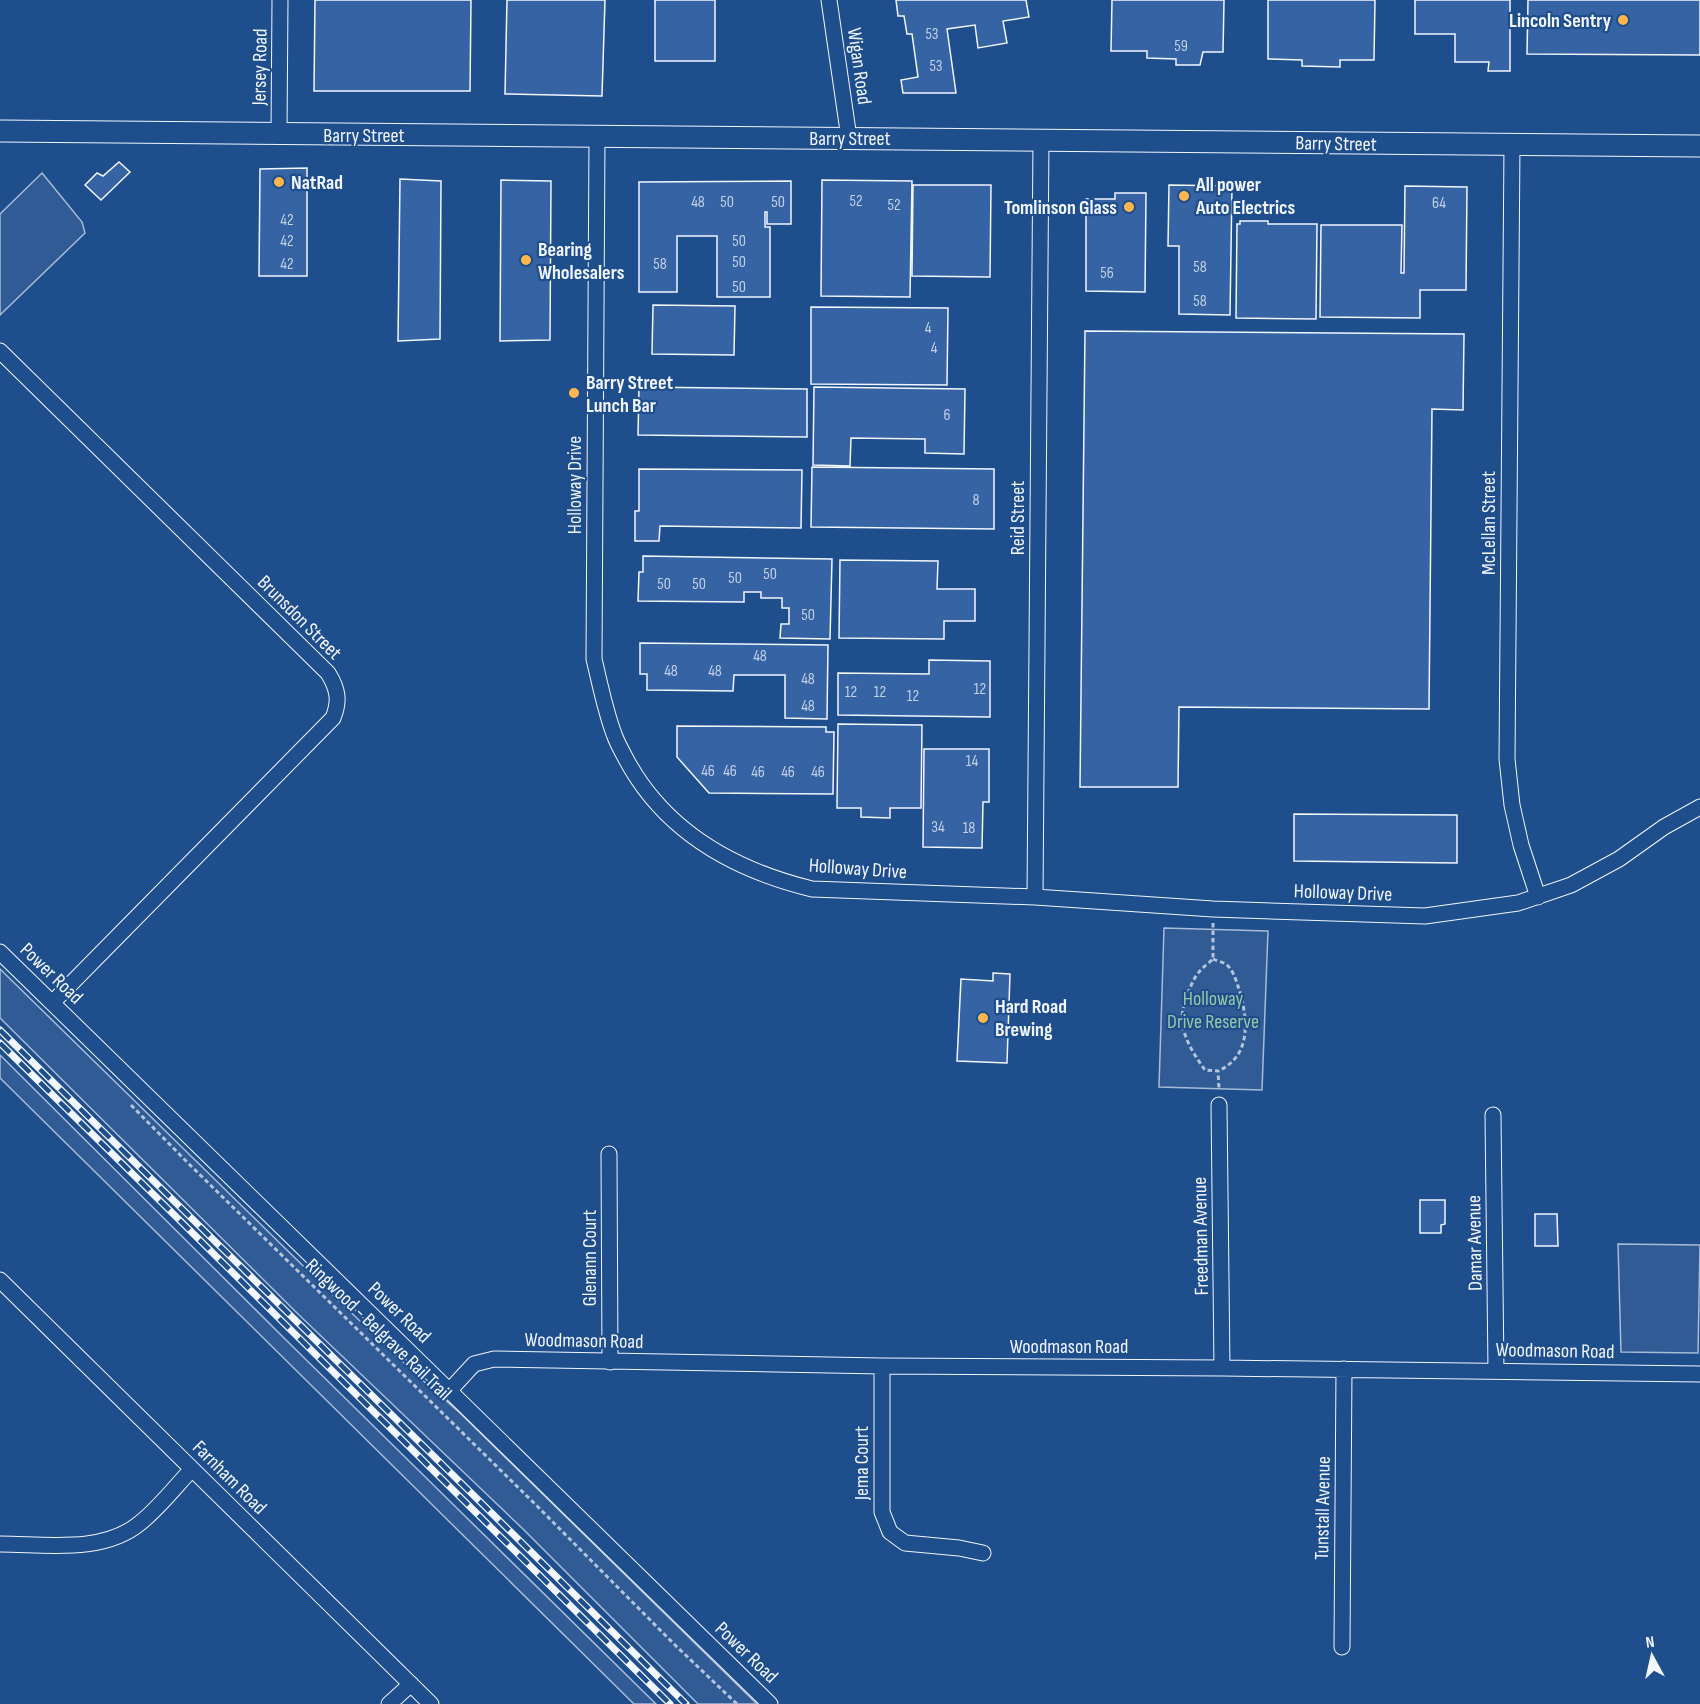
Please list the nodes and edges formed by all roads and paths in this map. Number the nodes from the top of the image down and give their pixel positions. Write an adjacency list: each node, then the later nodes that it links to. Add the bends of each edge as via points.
1 (280, 0): 4 (street, Jersey Road)
2 (830, 0): 6 (street, Wigan Road)
3 (0, 131): 4 (main road, Barry Street)
4 (279, 134): 5 (main road, Barry Street)
5 (597, 137): 6 (main road, Barry Street); 12 (street, Holloway Drive, via 594,659 614,736 635,775 655,801 697,840 783,882 840,891)
6 (849, 138): 7 (main road, Barry Street)
7 (1041, 140): 8 (main road, Barry Street); 12 (street, Reid Street)
8 (1512, 145): 9 (main road, Barry Street); 13 (street, McLellan Street, via 1507,759 1512,805)
9 (1700, 146)
10 (0, 351): 17 (street, Brunsdon Street, via 328,673 338,695 333,718)
11 (1700, 807): 13 (street, Holloway Drive, via 1596,872)
12 (1035, 897): 14 (street, Holloway Drive)
13 (1538, 897): 14 (street, Holloway Drive, via 1425,916)
14 (1213, 909): 16 (path)
15 (0, 952): 17 (street, Power Road)
16 (1213, 959): 18 (path, via 1226,963 1234,974 1246,1026 1241,1052 1230,1066); 18 (path, via 1197,974 1181,1018 1200,1063 1205,1070)
17 (52, 1003): 30 (street, Power Road)
18 (1218, 1071): 20 (path)
19 (130, 1103): 38 (path, Ringwood - Belgrave Rail Trail)
20 (1219, 1105): 26 (street, Freedman Avenue)
21 (1493, 1115): 28 (street, Damar Avenue)
22 (609, 1154): 24 (street, Glenann Court)
23 (0, 1280): 31 (street, Farnham Road)
24 (610, 1362): 25 (street, Woodmason Road); 30 (street, Woodmason Road, via 494,1359 474,1364)
25 (882, 1366): 26 (street, Woodmason Road); 33 (street, Jema Court, via 882,1512 890,1532 905,1543)
26 (1222, 1368): 27 (street, Woodmason Road)
27 (1344, 1369): 28 (street, Woodmason Road); 34 (street, Tunstall Avenue)
28 (1496, 1370): 29 (street, Woodmason Road)
29 (1700, 1374)
30 (450, 1390): 39 (street, Power Road)
31 (192, 1470): 32 (street, via 140,1524 113,1539 81,1544); 35 (street, Farnham Road)
32 (0, 1544)
33 (983, 1553)
34 (1342, 1647)
35 (411, 1684): 36 (street); 37 (street, Farnham Road)
36 (389, 1704)
37 (431, 1704)
38 (737, 1704)
39 (770, 1704)

